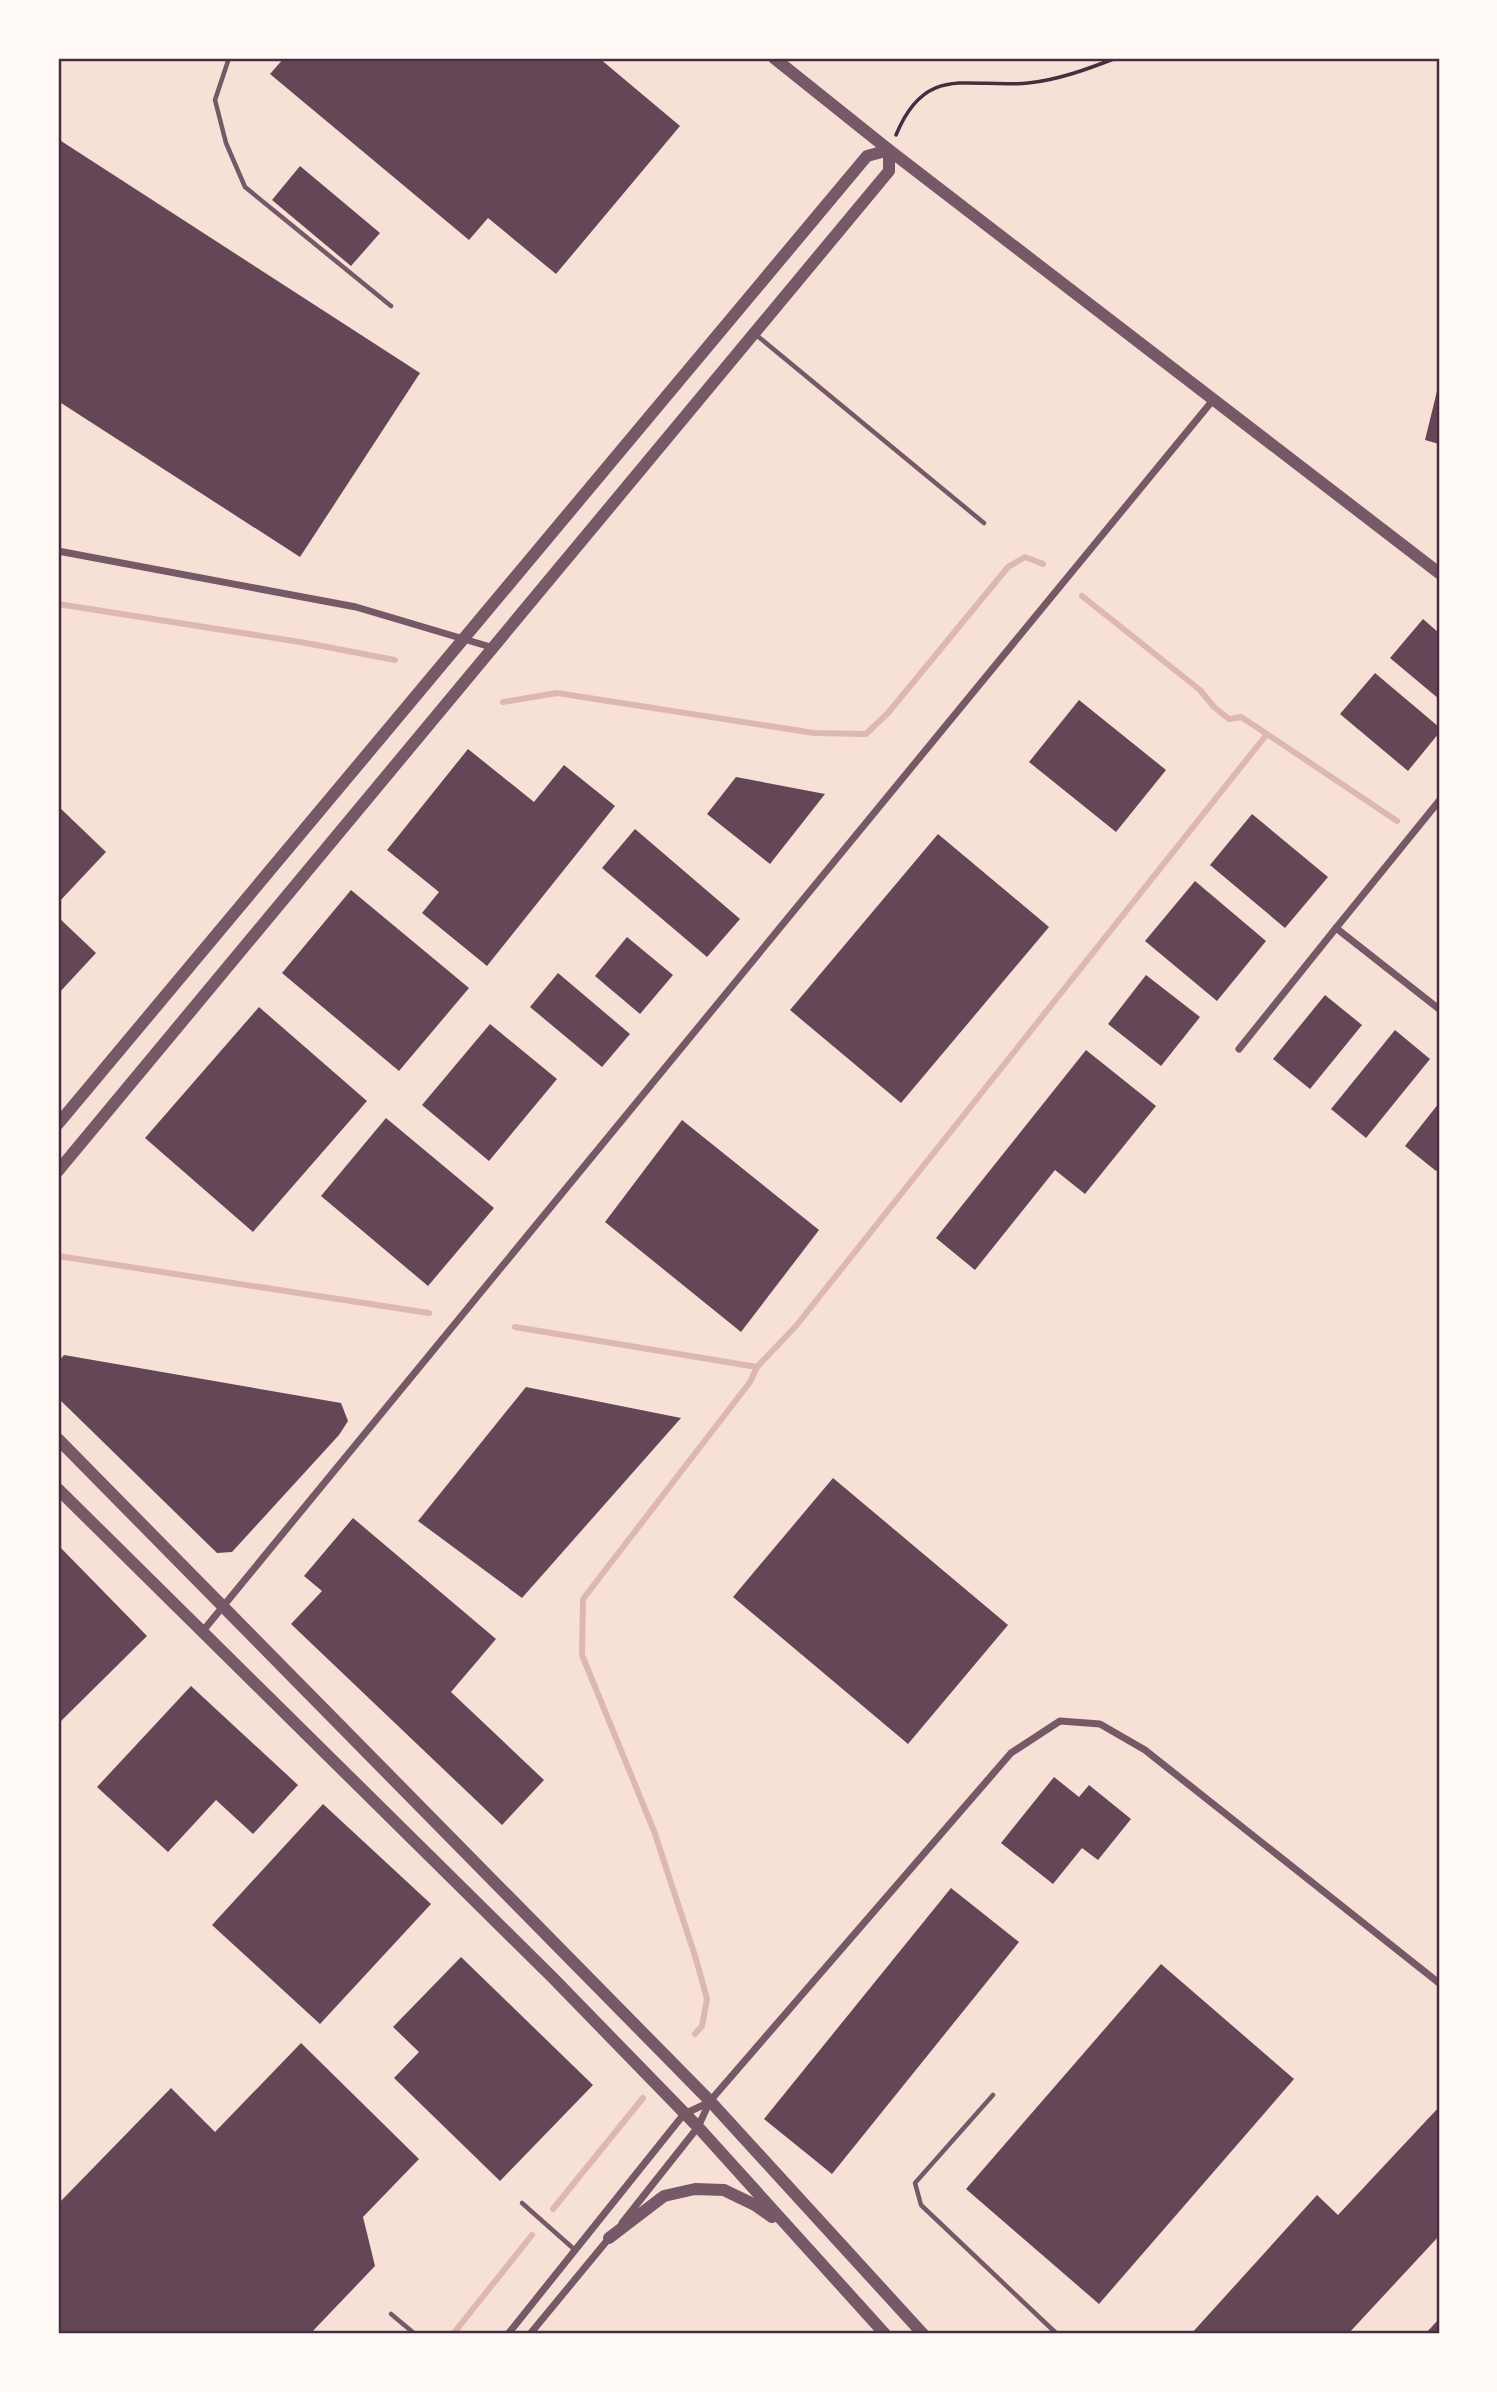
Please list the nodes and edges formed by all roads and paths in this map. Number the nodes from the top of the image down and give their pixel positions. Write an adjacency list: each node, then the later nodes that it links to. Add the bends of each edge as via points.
1 (229, 58): 5 (lane, via 215,100 226,143 245,187)
2 (774, 58): 4 (street)
3 (1116, 58): 4 (path, via 1027,83 963,81 940,86 920,98 902,120)
4 (889, 150): 6 (street, via 889,171); 7 (street); 11 (street, via 867,156)
5 (391, 306)
6 (754, 334): 8 (lane); 12 (street)
7 (1213, 400): 10 (street); 21 (street)
8 (984, 523)
9 (58, 551): 11 (street, via 356,607)
10 (1439, 573)
11 (466, 638): 12 (street); 17 (street)
12 (494, 648): 18 (street)
13 (1439, 801): 14 (street)
14 (1336, 928): 15 (street); 16 (street)
15 (1439, 1009)
16 (1239, 1049)
17 (58, 1124)
18 (58, 1171)
19 (58, 1439): 21 (street)
20 (58, 1489): 22 (street)
21 (223, 1607): 22 (street); 25 (street)
22 (202, 1632): 26 (street, via 553,1978)
23 (1439, 1983): 25 (street, via 1145,1750 1100,1724 1060,1721 1011,1753)
24 (993, 2095): 33 (lane, via 915,2183 921,2205)
25 (710, 2101): 26 (street); 27 (street); 38 (street)
26 (684, 2115): 27 (street); 31 (street)
27 (698, 2127): 29 (street); 30 (street)
28 (522, 2203): 31 (lane)
29 (793, 2232): 30 (street, via 724,2190 695,2189 664,2196); 37 (street)
30 (610, 2238): 36 (street)
31 (575, 2251): 35 (street)
32 (391, 2314): 34 (lane)
33 (1053, 2333)
34 (415, 2334)
35 (508, 2334)
36 (530, 2334)
37 (885, 2334)
38 (923, 2334)

